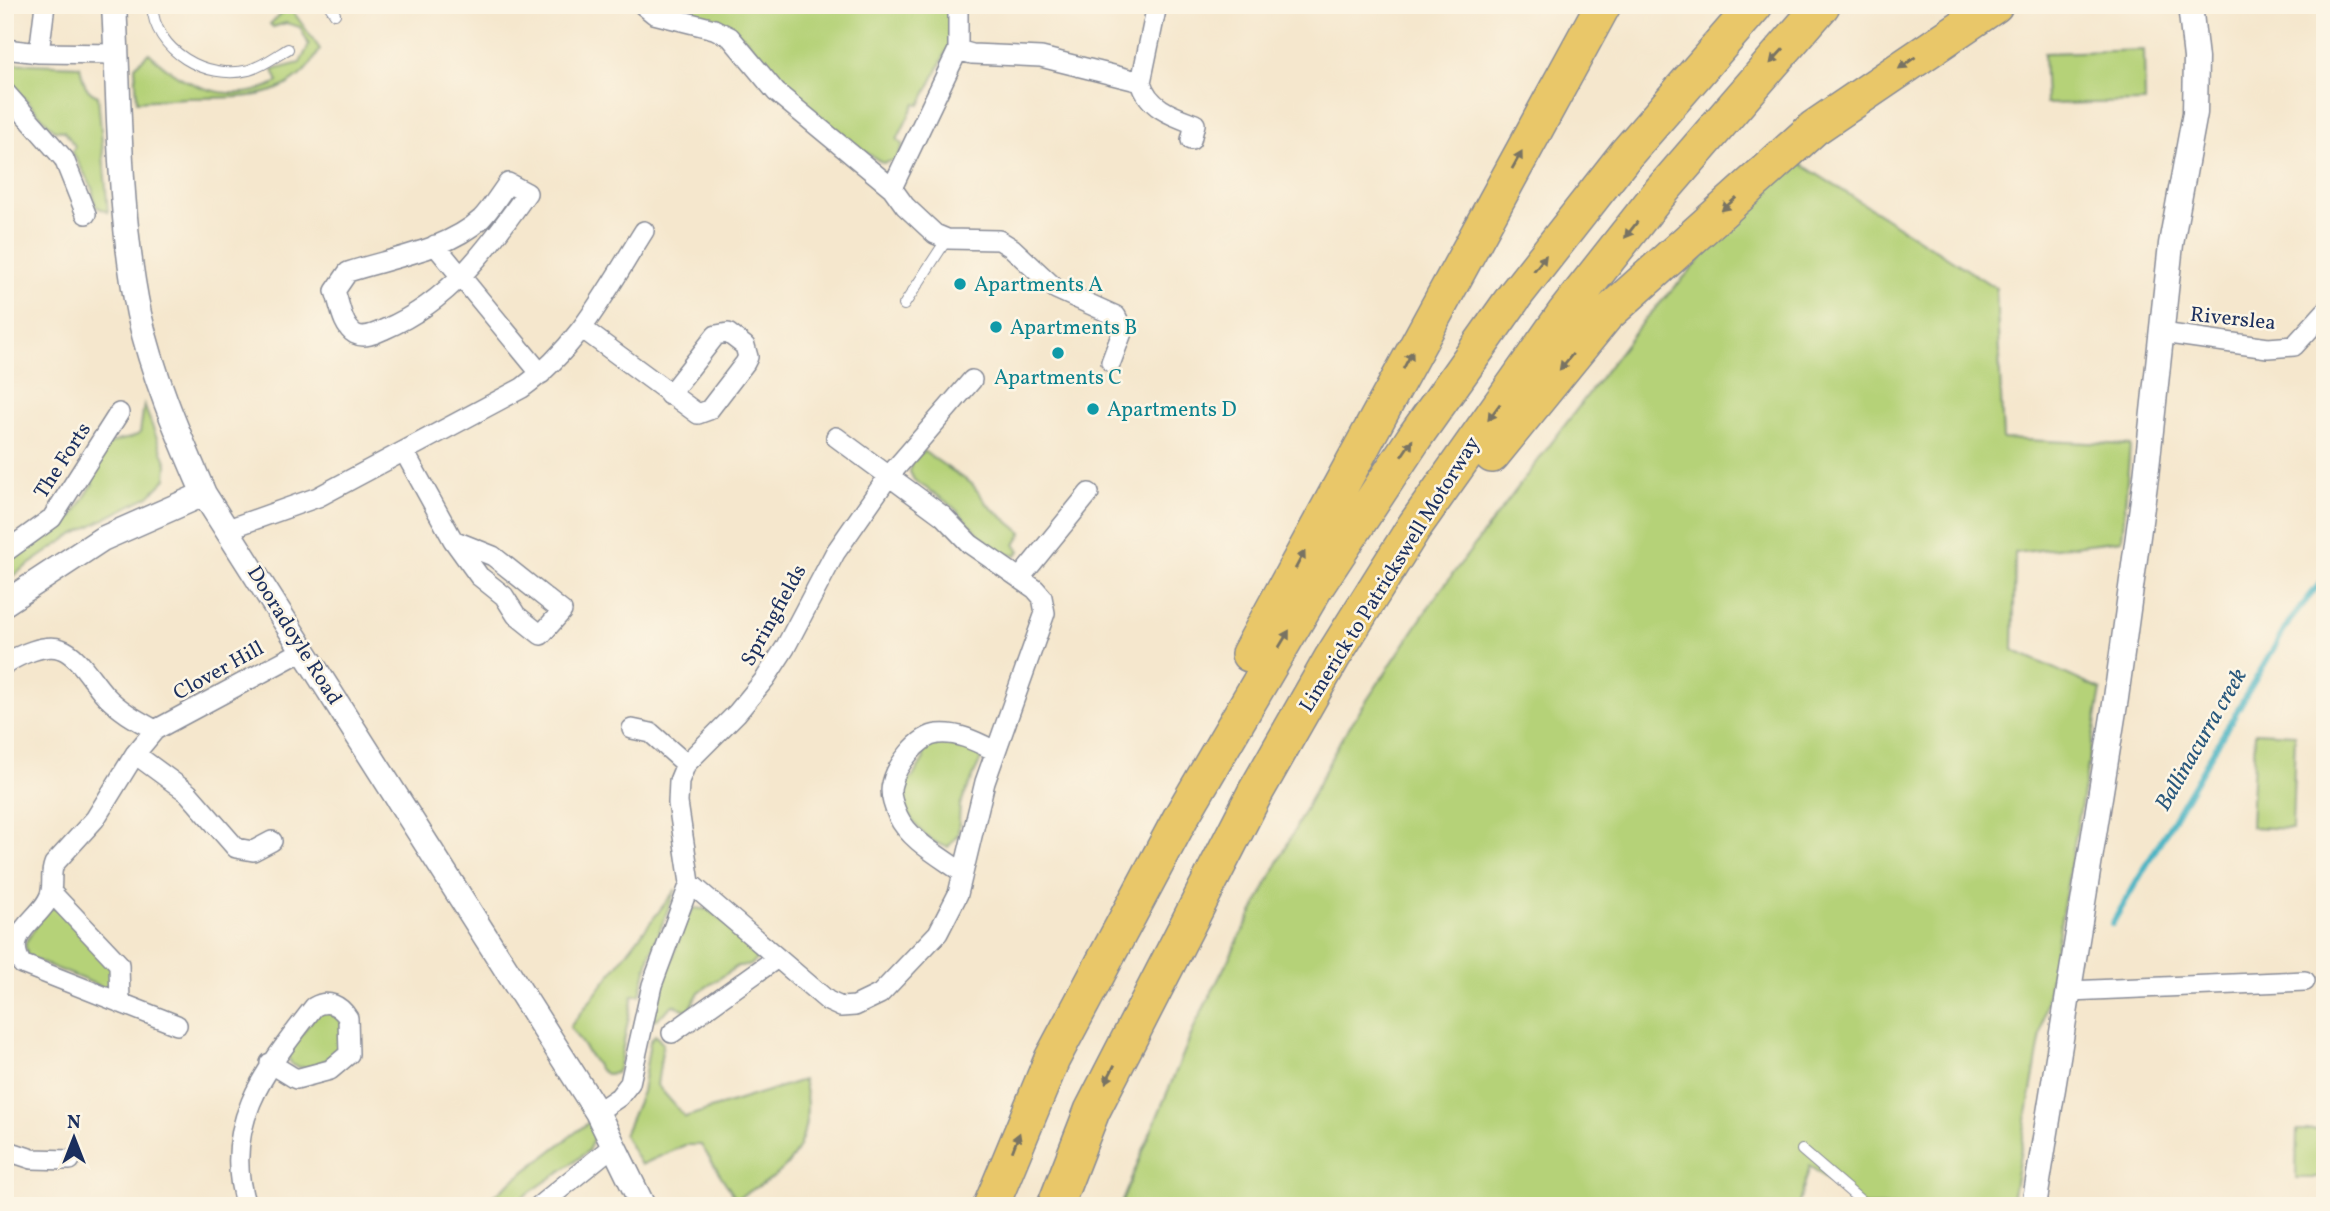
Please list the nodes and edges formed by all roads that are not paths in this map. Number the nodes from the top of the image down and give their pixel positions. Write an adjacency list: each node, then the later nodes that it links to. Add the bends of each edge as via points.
1 (45, 5): 15 (street)
2 (114, 5): 16 (street, Dooradoyle Road)
3 (152, 5): 13 (lane, via 162,38 173,50 210,69 230,73 251,69)
4 (643, 5): 20 (street, via 654,14 730,37 776,92)
5 (958, 5): 14 (street)
6 (1157, 5): 17 (street)
7 (1603, 5): 63 (highway, one-way to 7, via 1098,934)
8 (1755, 5): 63 (highway, one-way to 8, via 1219,749 1363,513 1516,294 1626,154)
9 (1822, 5): 62 (highway, Limerick to Patrickswell Motorway, one-way to 62, via 1658,195 1565,313 1422,516 1332,658 1255,793)
10 (1995, 5): 62 (highway, one-way to 62, via 1814,128 1606,315 1512,428 1434,538 1267,796)
11 (2187, 9): 29 (street, via 2196,58 2195,113 2171,244)
12 (5, 49): 15 (street)
13 (288, 49)
14 (958, 50): 17 (street, via 1041,57); 20 (street)
15 (39, 53): 16 (street)
16 (117, 54): 39 (street, Dooradoyle Road, via 123,196 139,314 164,403)
17 (1141, 82): 19 (street, via 1161,110 1195,124)
18 (5, 92): 21 (street, via 64,159)
19 (1191, 140)
20 (892, 188): 23 (street, via 924,225)
21 (86, 214)
22 (644, 231): 28 (street)
23 (947, 239): 26 (lane); 30 (street, via 999,240 1056,289 1116,316 1123,330)
24 (435, 245): 25 (street); 25 (street, via 482,218 508,183 527,193 485,253); 25 (street, via 348,272 335,290 347,327 357,335 369,336 416,316)
25 (460, 274): 31 (street)
26 (904, 305)
27 (2325, 312): 29 (street, Riverslea, via 2294,346 2268,348)
28 (583, 329): 31 (street); 33 (street)
29 (2162, 333): 58 (street, via 2132,589)
30 (1111, 362)
31 (541, 374): 36 (street)
32 (972, 380): 37 (street, Springfields)
33 (669, 395)
34 (120, 414): 42 (street, The Forts, via 52,518)
35 (836, 437): 37 (street)
36 (405, 453): 40 (street, via 318,497); 41 (street)
37 (888, 477): 43 (street); 51 (street, Springfields, via 832,557 765,679)
38 (1089, 493): 43 (street)
39 (204, 495): 40 (street, Dooradoyle Road); 44 (street, via 102,539)
40 (228, 529): 45 (street, Dooradoyle Road)
41 (453, 540): 41 (street, via 479,576 541,635 562,611 493,556)
42 (5, 552)
43 (1020, 578): 49 (street, via 1042,597 1045,613)
44 (5, 603)
45 (304, 650): 48 (street, Clover Hill); 65 (street, Dooradoyle Road)
46 (5, 664): 48 (street, via 18,656 61,649 111,701)
47 (632, 729): 51 (street, via 651,733)
48 (155, 730): 50 (street, Clover Hill)
49 (995, 751): 53 (street); 53 (street, via 957,735 933,735 920,742 892,783 898,816 906,829)
50 (135, 754): 52 (street, via 188,793 236,848 253,851); 55 (street, Clover Hill, via 95,819 54,863)
51 (686, 764): 54 (street, via 678,803)
52 (272, 841)
53 (963, 873): 56 (street, via 938,933 867,1002 841,1007 828,1001)
54 (690, 883): 56 (street); 65 (street, via 652,985 631,1083)
55 (51, 892): 59 (street, via 119,964); 59 (street, Clover Hill, via 16,942 15,955 22,964)
56 (777, 957): 61 (street)
57 (2305, 981): 58 (street)
58 (2069, 992): 76 (street)
59 (120, 1003): 60 (street, Clover Hill)
60 (177, 1025)
61 (672, 1033)
62 (1130, 1035): 74 (highway, Limerick to Patrickswell Motorway, one-way to 74, via 1092,1111)
63 (1052, 1059): 73 (highway, one-way to 63)
64 (270, 1063): 70 (street, via 251,1100 240,1141 238,1170)
65 (597, 1112): 66 (street, Dooradoyle Road)
66 (613, 1146): 71 (street); 72 (street, Dooradoyle Road)
67 (5, 1150): 69 (street, via 32,1159)
68 (1802, 1150): 75 (lane)
69 (70, 1160)
70 (246, 1206)
71 (540, 1206)
72 (643, 1206)
73 (991, 1206)
74 (1055, 1206)
75 (1867, 1206)
76 (2034, 1206)

